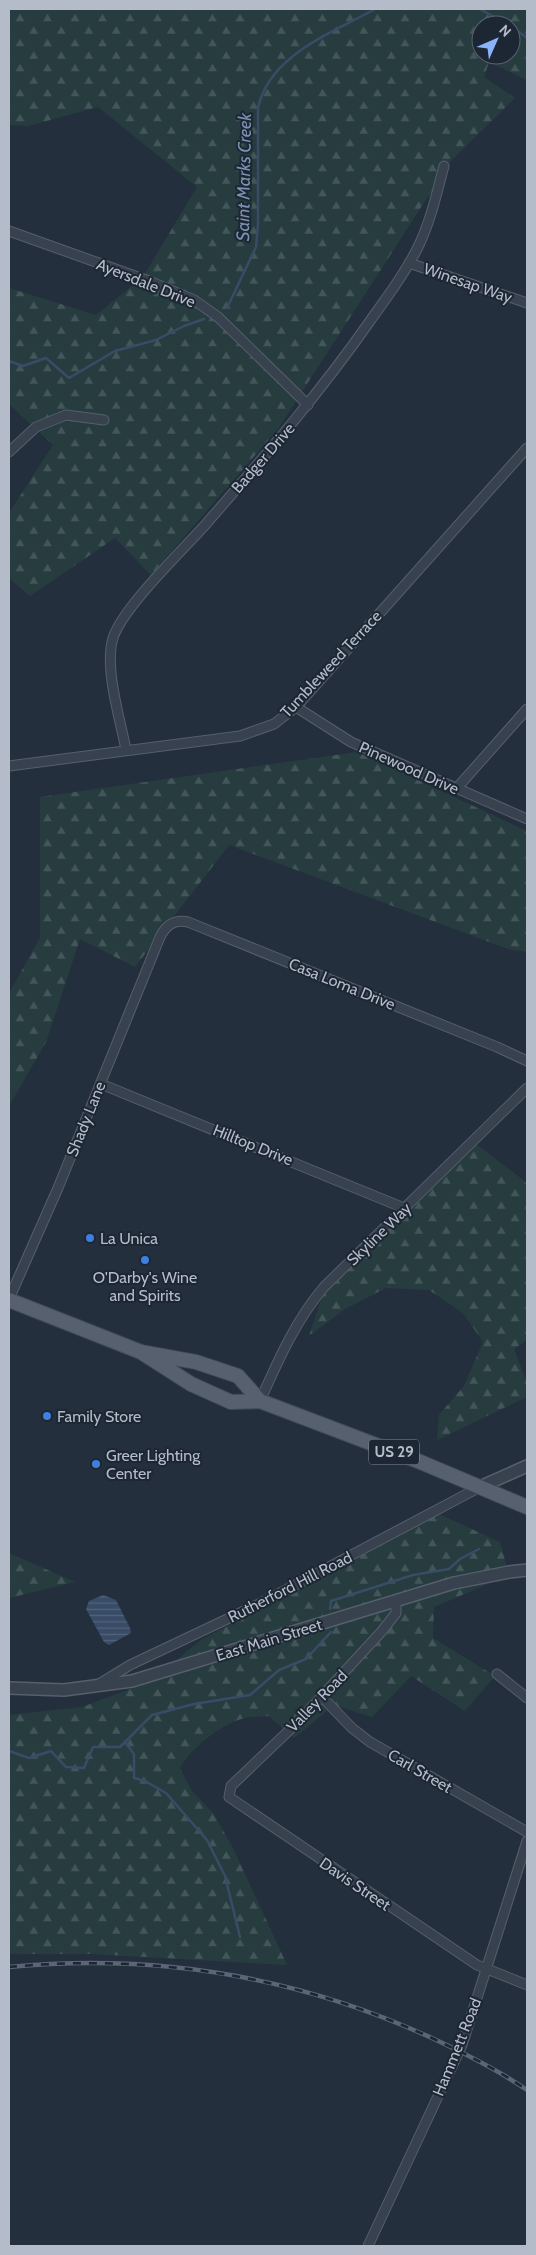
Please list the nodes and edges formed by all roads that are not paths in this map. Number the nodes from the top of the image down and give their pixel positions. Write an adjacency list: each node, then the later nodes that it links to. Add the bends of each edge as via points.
1 (444, 166): 3 (street, Badger Drive, via 426,228)
2 (9, 231): 5 (street, Ayersdale Drive, via 194,300 218,317)
3 (409, 263): 4 (street, Winesap Way); 5 (street, Badger Drive)
4 (527, 303)
5 (308, 405): 11 (street, Badger Drive, via 117,628 111,660)
6 (104, 420): 8 (street, via 66,415 36,427)
7 (527, 448): 9 (street, Tumbleweed Terrace)
8 (9, 452)
9 (296, 707): 11 (street, Tumbleweed Terrace, via 274,724 249,734); 13 (street, Pinewood Drive, via 351,742)
10 (527, 709): 13 (street)
11 (126, 750): 12 (street, Tumbleweed Terrace)
12 (9, 766)
13 (456, 788): 14 (street, Pinewood Drive)
14 (527, 819)
15 (160, 936): 16 (street, Casa Loma Drive, via 173,923 188,922); 17 (street, Shady Lane)
16 (527, 1061)
17 (101, 1084): 19 (street, Hilltop Drive); 20 (street, Shady Lane)
18 (527, 1088): 19 (street, Skyline Way)
19 (404, 1208): 22 (street, Skyline Way, via 312,1301 278,1359)
20 (9, 1299): 21 (main road, US 29)
21 (141, 1352): 22 (main road, US 29, via 191,1384 231,1402); 22 (main road, US 29, via 196,1362 238,1376)
22 (260, 1401): 24 (main road, US 29)
23 (527, 1466): 24 (street)
24 (480, 1487): 25 (main road, US 29); 29 (street, Rutherford Hill Road, via 261,1603 130,1665)
25 (527, 1507)
26 (527, 1570): 27 (street, East Main Street, via 475,1578)
27 (396, 1601): 29 (street, East Main Street, via 153,1676); 31 (street, Valley Road, via 396,1613)
28 (497, 1674): 32 (street)
29 (98, 1684): 30 (street, East Main Street, via 64,1690)
30 (9, 1688)
31 (322, 1697): 33 (street, Valley Road, via 231,1786); 34 (street, Carl Street, via 370,1742)
32 (527, 1698)
33 (228, 1793): 36 (street, Davis Street, via 232,1801)
34 (527, 1832)
35 (527, 1841): 36 (street, Hammett Road)
36 (487, 1970): 37 (street, Davis Street); 38 (street, Hammett Road, via 462,2045)
37 (527, 1985)
38 (368, 2246)

